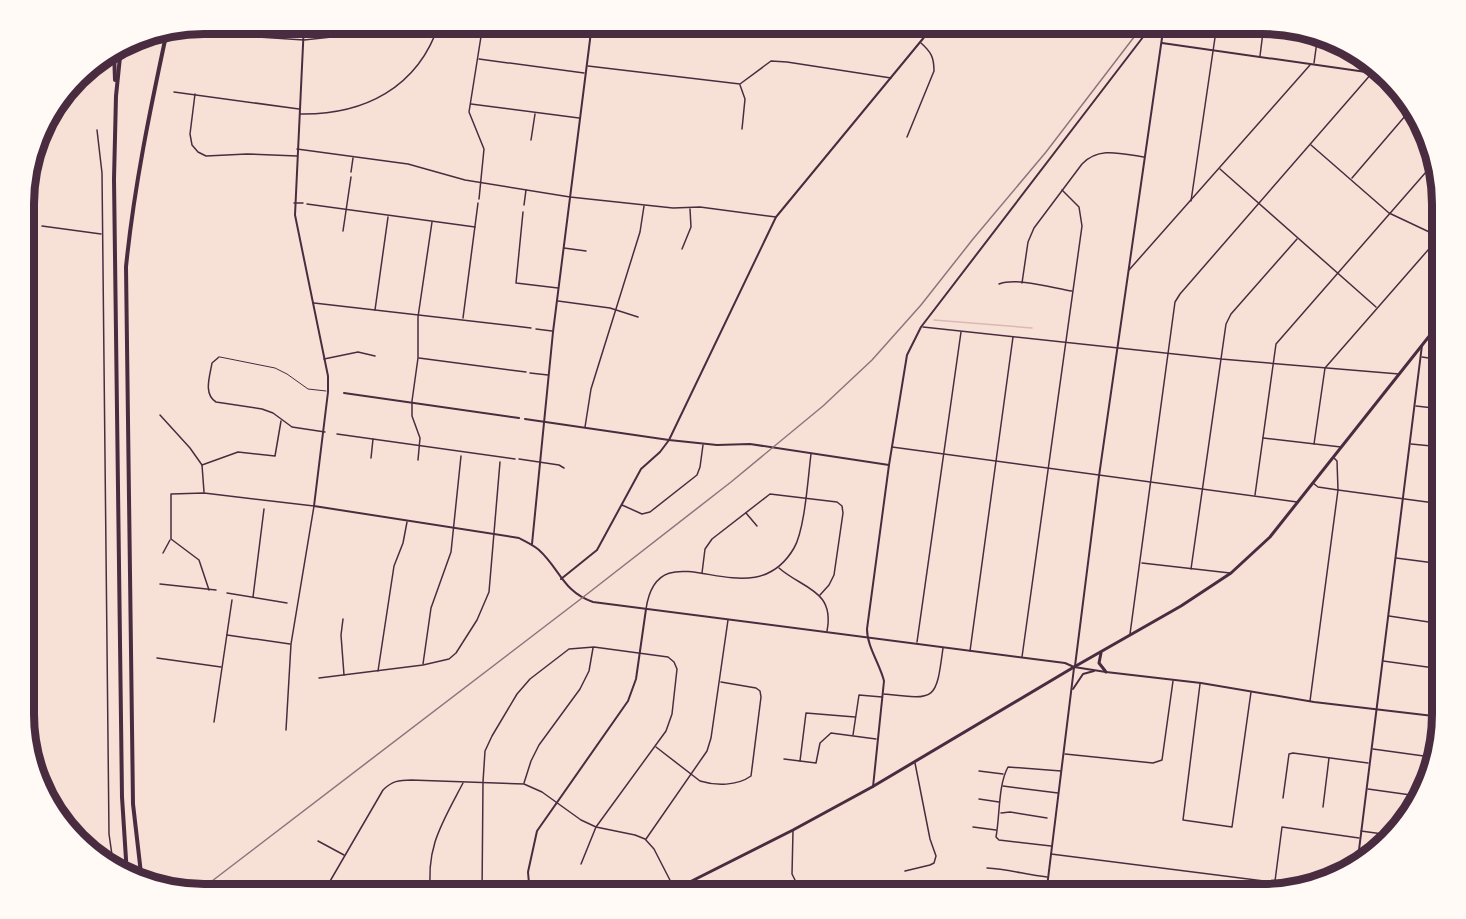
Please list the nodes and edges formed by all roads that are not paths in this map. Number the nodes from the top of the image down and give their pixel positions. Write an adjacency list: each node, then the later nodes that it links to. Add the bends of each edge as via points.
1 (221, 34): 13 (street)
2 (304, 34): 13 (street)
3 (356, 34): 13 (street)
4 (436, 34): 35 (street, via 400,85 350,109)
5 (482, 34): 20 (street)
6 (590, 34): 23 (street)
7 (927, 34): 14 (street)
8 (1145, 34): 96 (street)
9 (1163, 34): 15 (street)
10 (1215, 34): 17 (street)
11 (1263, 34): 19 (street)
12 (165, 39): 283 (highway, via 141,154 126,267 133,804)
13 (304, 40): 33 (street)
14 (920, 43): 27 (street); 40 (street, via 931,52 934,71)
15 (1162, 43): 17 (street); 46 (street)
16 (1316, 44): 22 (street)
17 (1213, 50): 19 (street); 57 (street)
18 (120, 56): 31 (highway)
19 (1260, 56): 22 (street)
20 (478, 58): 25 (street); 32 (street)
21 (114, 60): 31 (highway)
22 (1312, 64): 24 (street); 47 (street)
23 (586, 66): 25 (street); 28 (street)
24 (1368, 72)
25 (585, 73): 37 (street)
26 (1371, 75): 42 (street)
27 (892, 78): 28 (street, via 771,62); 70 (street)
28 (740, 84): 38 (street, via 745,99)
29 (174, 92): 30 (street)
30 (195, 94): 33 (street); 44 (street, via 190,134 198,152 206,156)
31 (116, 96): 281 (highway, via 122,786)
32 (470, 104): 34 (street); 52 (street, via 469,112 484,149)
33 (300, 109): 35 (street)
34 (536, 113): 37 (street); 41 (street)
35 (299, 114): 43 (street)
36 (1406, 115): 51 (street)
37 (580, 118): 55 (street)
38 (742, 129)
39 (97, 130): 76 (street)
40 (907, 137)
41 (531, 140)
42 (1311, 145): 51 (street); 61 (street)
43 (297, 149): 44 (street); 45 (street)
44 (297, 156): 58 (street)
45 (353, 157): 49 (street); 52 (street, via 415,165)
46 (1145, 158): 54 (street, via 1110,152 1095,154); 82 (street)
47 (1220, 169): 57 (street); 61 (street)
48 (1428, 170): 68 (street)
49 (351, 172)
50 (351, 177): 66 (street)
51 (1351, 178): 68 (street)
52 (481, 183): 53 (street); 56 (street)
53 (526, 189): 55 (street); 63 (street)
54 (1062, 190): 84 (street, via 1032,232); 87 (street, via 1076,202 1082,216)
55 (570, 197): 64 (street); 79 (street)
56 (479, 199)
57 (1191, 202): 82 (street)
58 (294, 203): 59 (street); 89 (street)
59 (303, 203)
60 (478, 203): 73 (street)
61 (1259, 203): 77 (street); 106 (street, via 1175,302)
62 (307, 204): 66 (street)
63 (524, 205)
64 (644, 205): 65 (street); 91 (street, via 640,232)
65 (690, 208): 70 (street); 80 (street, via 691,227)
66 (346, 210): 69 (street); 74 (street)
67 (523, 212): 86 (street, via 516,283)
68 (1389, 213): 75 (street); 83 (street)
69 (388, 216): 71 (street); 92 (street)
70 (776, 217): 135 (street)
71 (432, 222): 73 (street); 93 (street)
72 (42, 226): 76 (street)
73 (475, 227): 95 (street)
74 (343, 231)
75 (1431, 233)
76 (102, 234): 279 (street)
77 (1297, 239): 83 (street); 113 (street, via 1231,314)
78 (1431, 247): 90 (street)
79 (564, 248): 81 (street); 86 (street)
80 (682, 249)
81 (586, 251)
82 (1127, 271): 105 (street)
83 (1337, 273): 90 (street); 114 (street, via 1276,344)
84 (1022, 283): 85 (street); 87 (street)
85 (999, 284)
86 (559, 288): 88 (street)
87 (1073, 291): 103 (street)
88 (558, 301): 91 (street); 100 (street)
89 (312, 303): 92 (street); 112 (street)
90 (1376, 308): 115 (street)
91 (616, 310): 94 (street); 130 (street, via 591,389)
92 (375, 311): 93 (street)
93 (418, 317): 95 (street); 110 (street)
94 (638, 317)
95 (463, 319): 97 (street)
96 (921, 327): 99 (street); 141 (street, via 907,355)
97 (531, 328)
98 (536, 329): 100 (street)
99 (961, 331): 102 (street); 144 (street)
100 (553, 332): 119 (street)
101 (1431, 334): 104 (main road)
102 (1013, 336): 103 (street); 151 (street)
103 (1065, 342): 105 (street); 157 (street)
104 (1422, 345): 109 (street); 118 (main road)
105 (1117, 348): 106 (street); 158 (street)
106 (1168, 353): 113 (street); 159 (street)
107 (375, 356): 112 (street, via 358,352)
108 (219, 357): 120 (lane, via 275,368 308,389); 128 (street, via 212,363 208,391 211,400 262,409)
109 (1421, 357): 111 (street); 123 (street)
110 (418, 358): 116 (street); 122 (street)
111 (1431, 358)
112 (324, 359): 120 (street)
113 (1221, 359): 114 (street); 161 (street)
114 (1272, 364): 115 (street); 134 (street)
115 (1325, 369): 118 (street); 137 (street)
116 (526, 372)
117 (530, 372): 119 (street)
118 (1400, 374): 142 (main road)
119 (549, 375): 129 (street)
120 (328, 392): 131 (street)
121 (344, 393): 122 (street)
122 (412, 401): 126 (street); 139 (street)
123 (1415, 406): 124 (street); 138 (street)
124 (1431, 408)
125 (160, 415): 154 (street)
126 (519, 418)
127 (525, 419): 129 (street)
128 (281, 421): 131 (street, via 302,430); 154 (street, via 275,456 238,452)
129 (543, 421): 130 (street); 153 (street)
130 (585, 427): 135 (street)
131 (325, 432): 170 (street)
132 (337, 434): 133 (street)
133 (373, 438): 139 (street); 147 (street)
134 (1263, 438): 137 (street); 164 (street)
135 (669, 440): 136 (street); 169 (street, via 641,469)
136 (704, 444): 143 (street, via 757,445); 169 (street, via 697,475 650,512 642,513)
137 (1314, 444): 142 (street)
138 (1411, 444): 140 (street); 166 (street)
139 (419, 445): 148 (street); 150 (street)
140 (1431, 446)
141 (892, 447): 144 (street); 155 (street)
142 (1342, 447): 146 (main road)
143 (811, 453): 155 (street); 165 (street)
144 (944, 455): 151 (street); 206 (street)
145 (461, 456): 175 (street)
146 (1333, 457): 160 (main road); 162 (street, via 1337,461)
147 (371, 458)
148 (515, 459)
149 (519, 459): 153 (street)
150 (417, 460)
151 (995, 461): 157 (street); 209 (street)
152 (500, 462): 176 (street)
153 (540, 462): 156 (street); 178 (street)
154 (202, 465): 163 (street)
155 (889, 465): 204 (street)
156 (564, 468)
157 (1048, 469): 158 (street); 212 (street)
158 (1099, 476): 159 (street); 217 (street)
159 (1151, 483): 161 (street); 181 (street)
160 (1313, 483): 162 (street); 167 (main road)
161 (1203, 490): 164 (street); 184 (street)
162 (1338, 490): 166 (street); 230 (street)
163 (204, 493): 170 (street); 177 (street, via 171,494)
164 (1255, 495): 167 (street)
165 (805, 498): 172 (street, via 770,494); 183 (street, via 800,534); 192 (street, via 842,506 834,575)
166 (1404, 499): 168 (street); 180 (street)
167 (1298, 502): 185 (main road)
168 (1431, 503)
169 (622, 504): 187 (street, via 597,550)
170 (314, 506): 173 (street); 205 (street)
171 (264, 509): 193 (street)
172 (745, 512): 174 (street); 186 (street, via 705,549)
173 (407, 522): 175 (street); 220 (street, via 394,566)
174 (756, 526)
175 (455, 528): 176 (street); 215 (street, via 447,568 431,608)
176 (494, 534): 178 (street); 215 (street, via 486,603 453,657)
177 (171, 539): 179 (street); 189 (street, via 199,560)
178 (532, 544): 187 (street)
179 (163, 553)
180 (1396, 558): 182 (street); 197 (street)
181 (1141, 563): 184 (street); 203 (street)
182 (1431, 563)
183 (778, 567): 186 (street, via 754,578); 192 (street)
184 (1191, 569): 185 (street)
185 (1231, 573): 203 (main road)
186 (702, 574): 196 (street, via 667,573 649,592)
187 (561, 579): 196 (street, via 584,599)
188 (160, 584): 189 (street)
189 (209, 590): 190 (street)
190 (216, 590)
191 (227, 593): 193 (street)
192 (820, 595): 201 (street, via 828,613)
193 (253, 597): 195 (street)
194 (232, 600): 202 (street)
195 (286, 603)
196 (646, 609): 199 (street); 210 (street)
197 (1389, 616): 200 (street); 214 (street)
198 (343, 619): 222 (street)
199 (728, 620): 201 (street); 225 (street)
200 (1431, 622)
201 (826, 633): 204 (street)
202 (227, 635): 205 (street); 216 (street)
203 (1130, 637): 211 (main road)
204 (867, 638): 206 (street); 229 (street, via 881,669)
205 (291, 644): 235 (street)
206 (917, 644): 208 (street)
207 (594, 647): 210 (street); 252 (street, via 569,649 517,694 485,752); 253 (street, via 580,689 539,745)
208 (943, 648): 209 (street); 229 (street, via 934,691 919,698)
209 (970, 651): 212 (street)
210 (641, 653): 238 (street, via 668,657 676,669 670,720); 261 (street, via 628,701)
211 (1101, 653): 217 (main road); 221 (main road, via 1099,663)
212 (1022, 657): 217 (street)
213 (157, 658): 216 (street)
214 (1383, 661): 218 (street); 231 (street)
215 (423, 665): 220 (street)
216 (222, 667): 234 (street)
217 (1074, 667): 219 (street); 228 (street); 245 (main road)
218 (1431, 668)
219 (1096, 670): 221 (street); 228 (street, via 1083,674)
220 (378, 671): 222 (street)
221 (1106, 672): 224 (street)
222 (344, 676): 223 (street)
223 (319, 678)
224 (1173, 680): 226 (street); 240 (street, via 1162,760 1153,763)
225 (720, 682): 249 (street, via 711,738); 249 (street, via 760,692 751,776 743,782 709,784)
226 (1200, 683): 227 (street); 227 (street, via 1183,820 1232,827)
227 (1251, 690): 230 (street)
228 (1071, 692): 240 (street)
229 (884, 696): 233 (street, via 859,695); 237 (street)
230 (1310, 701): 231 (street)
231 (1376, 709): 232 (street); 239 (street)
232 (1431, 716)
233 (855, 717): 236 (street); 244 (street, via 806,713)
234 (214, 722)
235 (286, 730)
236 (853, 736): 237 (street); 244 (street, via 831,733 818,746 816,763)
237 (878, 740): 255 (street)
238 (656, 747): 249 (street); 266 (street)
239 (1371, 749): 241 (street); 246 (street)
240 (1064, 754): 248 (street)
241 (1426, 756)
242 (1329, 757): 246 (street); 259 (street, via 1289,754); 263 (street)
243 (784, 759): 244 (street)
244 (800, 761)
245 (915, 762): 255 (main road); 284 (street, via 936,856 930,865)
246 (1369, 763): 256 (street)
247 (979, 771): 250 (street)
248 (1061, 771): 250 (street, via 1008,767); 257 (street)
249 (692, 774): 273 (street)
250 (1004, 774): 254 (street)
251 (463, 782): 252 (street); 278 (street, via 390,783); 290 (street, via 433,841)
252 (483, 782): 253 (street); 291 (street)
253 (524, 784): 261 (street)
254 (1003, 786): 257 (street); 262 (street)
255 (872, 787): 268 (main road)
256 (1366, 789): 258 (street); 270 (street)
257 (1059, 793): 275 (street)
258 (1411, 795)
259 (1283, 798)
260 (979, 799): 262 (street)
261 (556, 802): 266 (street); 292 (street, via 537,831)
262 (1000, 802): 264 (street)
263 (1323, 807)
264 (999, 813): 265 (street); 269 (street)
265 (1047, 818)
266 (596, 827): 273 (street); 280 (street)
267 (973, 827): 269 (street)
268 (793, 830): 286 (street); 294 (main road)
269 (997, 830): 275 (street, via 999,840)
270 (1361, 831): 271 (street); 272 (street)
271 (1382, 834)
272 (1360, 838): 277 (street); 287 (street, via 1282,827)
273 (645, 839): 293 (street)
274 (318, 840): 278 (street)
275 (1052, 846): 276 (street)
276 (1051, 854): 285 (street); 287 (street)
277 (1358, 854)
278 (345, 855): 289 (street)
279 (112, 857)
280 (581, 864)
281 (126, 866)
282 (987, 868): 285 (street)
283 (141, 871)
284 (905, 871)
285 (1048, 878): 295 (street)
286 (795, 880)
287 (1275, 882): 288 (street)
288 (1283, 883)
289 (328, 884)
290 (431, 884)
291 (482, 884)
292 (529, 884)
293 (671, 884)
294 (686, 884)
295 (1047, 884)

